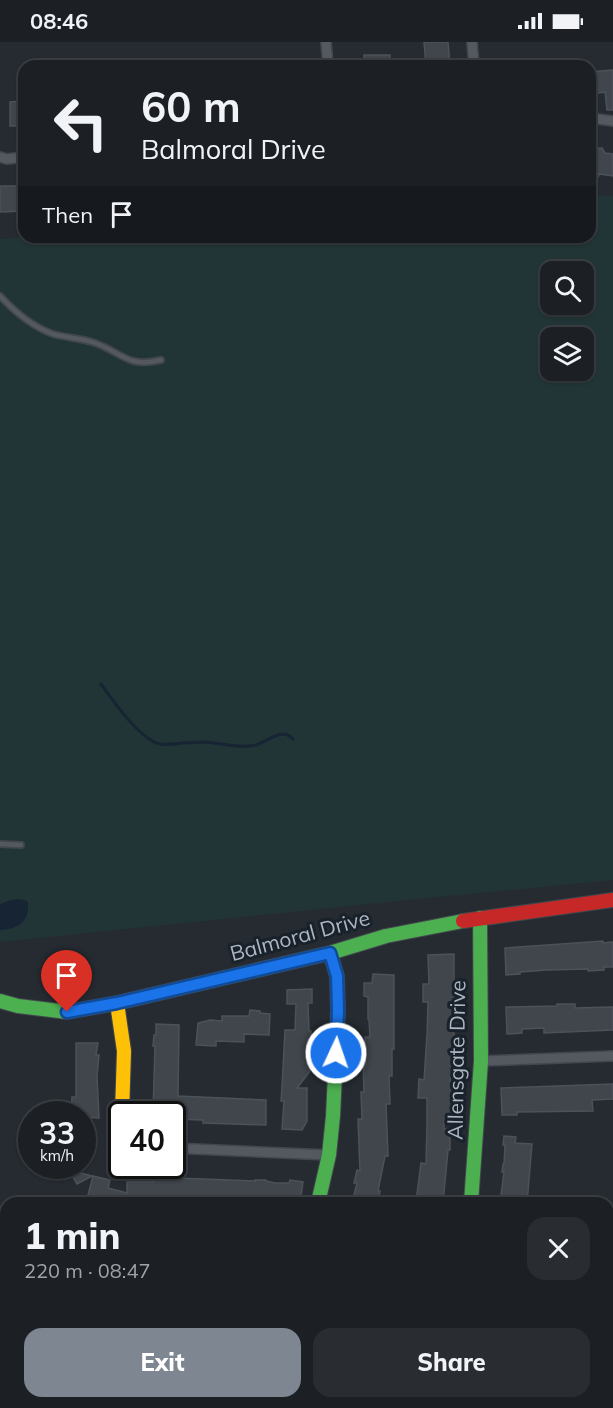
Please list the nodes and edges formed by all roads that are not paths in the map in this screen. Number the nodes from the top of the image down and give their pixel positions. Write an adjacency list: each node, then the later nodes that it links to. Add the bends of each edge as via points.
1 (326, 42): 3 (street)
2 (472, 42): 4 (street)
3 (328, 60)
4 (474, 60)
5 (596, 119): 6 (street)
6 (613, 121)
7 (0, 156): 8 (street)
8 (18, 158)
9 (0, 296): 10 (lane, via 52,333 96,344 136,363)
10 (161, 360)
11 (0, 844): 12 (lane)
12 (21, 845)
13 (613, 900): 14 (street, Balmoral Drive)
14 (480, 918): 15 (street, Balmoral Drive, via 386,936); 19 (street, Allensgate Drive)
15 (330, 953): 17 (street, Balmoral Drive); 22 (street, via 337,976 338,1011)
16 (0, 1000): 17 (street, Balmoral Drive, via 67,1012)
17 (117, 1003): 20 (street, via 124,1051)
18 (613, 1056): 19 (street)
19 (481, 1061): 24 (street, Allensgate Drive)
20 (122, 1101)
21 (186, 1149): 22 (street)
22 (329, 1155): 23 (street)
23 (319, 1197)
24 (472, 1197)

